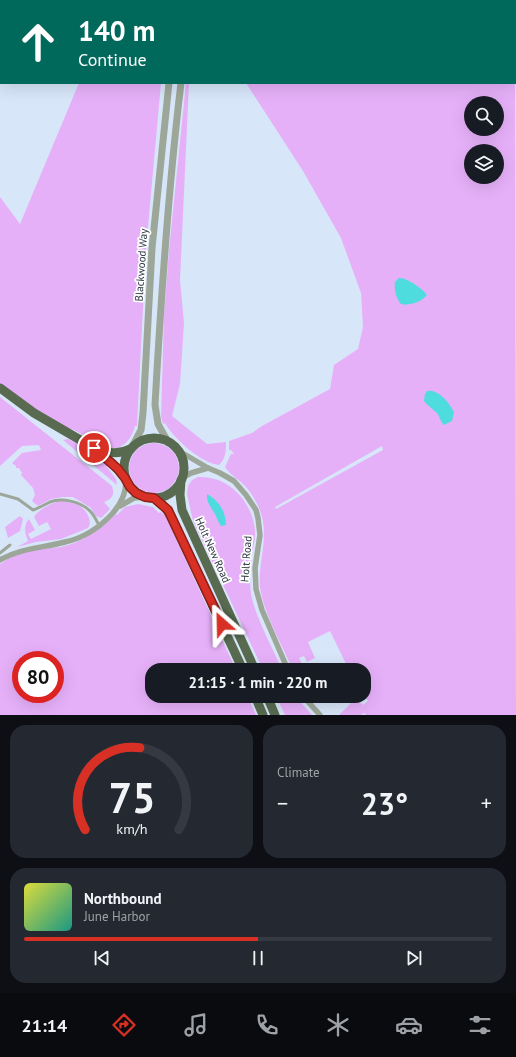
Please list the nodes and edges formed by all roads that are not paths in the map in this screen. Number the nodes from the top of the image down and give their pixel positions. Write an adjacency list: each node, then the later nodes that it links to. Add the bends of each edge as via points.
1 (168, 84): 6 (street, Blackwood Way, via 152,248 144,413 140,430)
2 (181, 84): 4 (street, Blackwood Way, via 164,259 155,405 158,424)
3 (0, 388): 5 (highway, via 34,413)
4 (168, 442): 6 (highway, via 152,438); 7 (highway)
5 (94, 448): 6 (highway, via 113,454); 10 (highway, via 115,466)
6 (131, 448): 10 (highway, via 125,458)
7 (178, 451): 8 (street, Holt Road); 9 (highway, via 183,460)
8 (208, 468): 9 (street, via 191,473); 20 (street, Holt Road, via 234,481 256,510 260,535 255,568 256,589 262,610)
9 (182, 479): 12 (highway, via 170,493 163,497); 19 (highway, Holt New Road, via 182,510)
10 (126, 480): 12 (highway, via 136,493); 13 (street, via 124,495)
11 (0, 494): 14 (lane, via 18,499 33,510 51,502 73,502 89,510)
12 (150, 498): 13 (street, via 129,500); 18 (highway, Holt New Road, via 164,506 171,516)
13 (118, 507): 14 (street)
14 (100, 526): 17 (street, via 75,540 28,549)
15 (10, 545): 16 (lane)
16 (0, 553)
17 (0, 560)
18 (240, 663)
19 (252, 663)
20 (285, 663)
21 (258, 703): 24 (highway)
22 (270, 703): 25 (highway)
23 (309, 703): 26 (street)
24 (263, 715)
25 (275, 715)
26 (320, 715)

